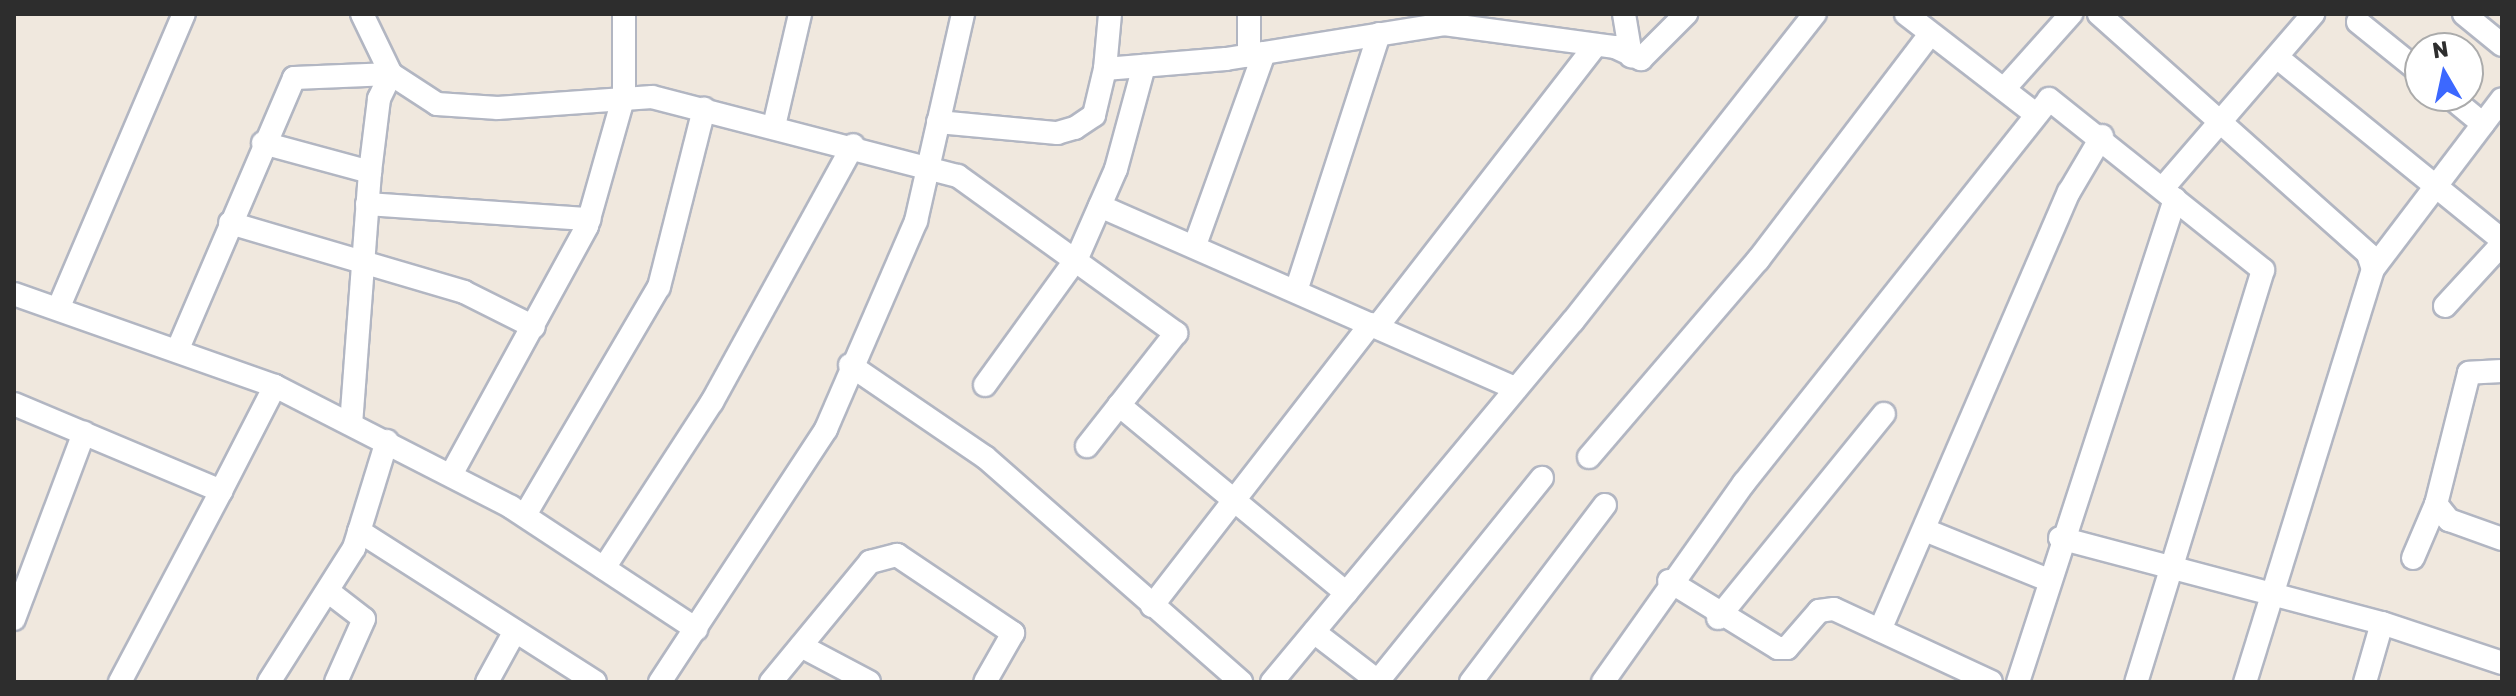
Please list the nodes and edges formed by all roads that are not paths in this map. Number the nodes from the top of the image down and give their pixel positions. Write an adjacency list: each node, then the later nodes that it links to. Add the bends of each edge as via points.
1 (184, 14): 59 (street)
2 (362, 14): 29 (street)
3 (624, 14): 31 (street)
4 (800, 14): 39 (street)
5 (963, 14): 36 (street)
6 (1110, 14): 28 (street)
7 (1249, 14): 23 (street)
8 (1540, 14): 20 (street)
9 (1624, 14): 24 (street)
10 (1686, 14): 24 (street, via 1654,51)
11 (1815, 14): 67 (street)
12 (1906, 14): 19 (street)
13 (2071, 14): 30 (street)
14 (2099, 14): 37 (street)
15 (2313, 14): 25 (street)
16 (2464, 14): 22 (street)
17 (2358, 22): 26 (street)
18 (1392, 26): 20 (street, via 1444,24); 23 (street); 56 (street)
19 (1930, 34): 30 (street); 75 (street, via 1758,260)
20 (1543, 37): 21 (street)
21 (1596, 45): 24 (street); 60 (street)
22 (2502, 45)
23 (1256, 55): 27 (street); 52 (street)
24 (1631, 56)
25 (2278, 58): 37 (street); 45 (street)
26 (2404, 59)
27 (1144, 66): 28 (street); 48 (street)
28 (1105, 69): 36 (street, via 1094,115 1075,128 1057,133)
29 (391, 74): 31 (street, via 416,95 462,109); 41 (street, via 294,78); 44 (street, via 379,99)
30 (2004, 89): 34 (street)
31 (624, 95): 33 (street); 49 (street)
32 (2502, 99): 38 (street)
33 (704, 109): 39 (street); 82 (street, via 659,287)
34 (2033, 112): 40 (street, via 2057,99); 91 (street)
35 (2468, 112): 38 (street)
36 (938, 122): 43 (street)
37 (2218, 124): 46 (street); 55 (street, via 2368,254)
38 (2483, 124): 45 (street)
39 (774, 126): 42 (street)
40 (2102, 136): 46 (street); 83 (street, via 2069,192)
41 (263, 143): 44 (street); 50 (street)
42 (853, 145): 43 (street); 89 (street, via 712,402)
43 (928, 163): 53 (street, via 994,198); 63 (street, via 916,221)
44 (370, 172): 47 (street)
45 (2435, 186): 51 (street); 55 (street)
46 (2169, 193): 85 (street); 88 (street, via 2263,270)
47 (367, 204): 49 (street); 54 (street)
48 (1100, 206): 52 (street); 53 (street)
49 (589, 219): 61 (street)
50 (230, 223): 54 (street); 62 (street)
51 (2502, 242): 58 (street)
52 (1195, 245): 56 (street)
53 (1077, 258): 65 (street); 69 (street, via 1176,333)
54 (367, 262): 61 (street, via 482,298); 71 (street)
55 (2373, 269): 94 (street)
56 (1296, 291): 60 (street)
57 (14, 294): 59 (street)
58 (2445, 306)
59 (58, 309): 62 (street)
60 (1374, 325): 67 (street); 79 (street)
61 (534, 327): 76 (street)
62 (177, 351): 66 (street)
63 (850, 365): 95 (street, via 985,457); 99 (street, via 826,429)
64 (2502, 371): 80 (street, via 2469,373)
65 (985, 385)
66 (275, 386): 71 (street); 78 (street)
67 (1516, 389): 93 (street)
68 (14, 404): 72 (street)
69 (1119, 405): 74 (street); 79 (street)
70 (1884, 414): 96 (street)
71 (351, 423): 73 (street)
72 (84, 433): 78 (street); 97 (street)
73 (387, 441): 76 (street); 84 (street)
74 (1087, 446)
75 (1589, 457)
76 (452, 473): 82 (street)
77 (1542, 478): 105 (street)
78 (221, 491): 106 (street)
79 (1235, 502): 93 (street); 95 (street)
80 (2436, 504): 86 (street, via 2449,520); 87 (street)
81 (1605, 505): 117 (street)
82 (525, 515): 89 (street)
83 (1925, 530): 90 (street); 100 (street)
84 (359, 531): 92 (street); 101 (street)
85 (2060, 538): 88 (street); 90 (street)
86 (2502, 539)
87 (2413, 558)
88 (2172, 566): 94 (street); 121 (street)
89 (604, 568): 99 (street)
90 (2048, 580): 120 (street)
91 (1669, 581): 96 (street); 118 (street)
92 (329, 592): 107 (street); 108 (street, via 364,619)
93 (1346, 593): 102 (street)
94 (2273, 593): 98 (street); 122 (street)
95 (1152, 606): 115 (street)
96 (1718, 618): 100 (street, via 1787,648 1826,608)
97 (14, 619)
98 (2382, 623): 104 (street); 123 (street)
99 (696, 629): 111 (street)
100 (1880, 630): 119 (street)
101 (515, 631): 109 (street); 110 (street)
102 (1314, 632): 105 (street); 116 (street)
103 (801, 646): 112 (street); 113 (street); 114 (street, via 870,562 897,555 1013,633)
104 (2502, 663)
105 (1378, 681)
106 (120, 682)
107 (269, 682)
108 (336, 682)
109 (487, 682)
110 (595, 682)
111 (660, 682)
112 (771, 682)
113 (869, 682)
114 (985, 682)
115 (1241, 682)
116 (1272, 682)
117 (1471, 682)
118 (1603, 682)
119 (1991, 682)
120 (2018, 682)
121 (2136, 682)
122 (2245, 682)
123 (2365, 682)

